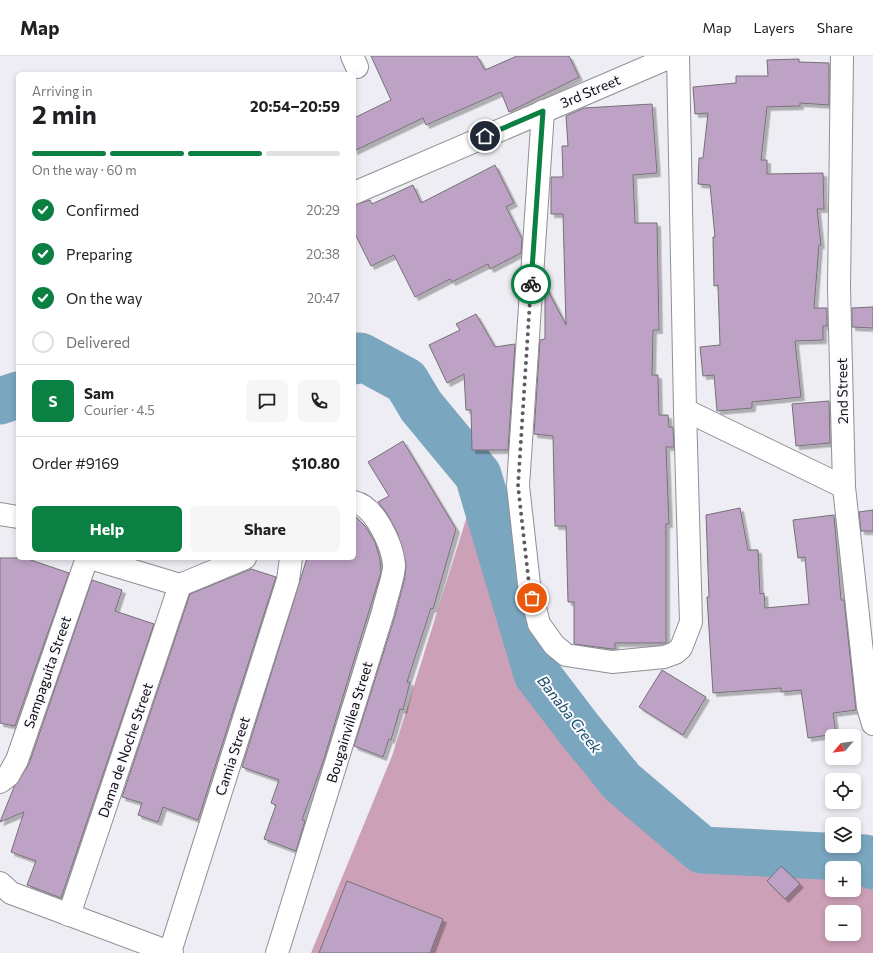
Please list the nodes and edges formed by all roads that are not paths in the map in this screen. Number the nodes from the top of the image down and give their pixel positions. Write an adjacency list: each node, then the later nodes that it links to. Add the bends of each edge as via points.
1 (673, 56): 4 (street, 3rd Street)
2 (678, 56): 6 (street)
3 (842, 56): 7 (street, 2nd Street, via 839,288)
4 (543, 111): 5 (street, 3rd Street); 6 (street, via 518,486 529,584 539,624 554,645 566,655 612,662 664,657 681,648 691,622)
5 (356, 192)
6 (684, 410): 7 (street)
7 (844, 487): 16 (street, 2nd Street, via 868,707)
8 (356, 502): 21 (street, Bougainvillea Street, via 372,514 387,537 394,565 383,612)
9 (0, 514): 10 (street)
10 (16, 517)
11 (86, 560): 17 (street, Sampaguita Street, via 16,760 8,776)
12 (97, 560): 15 (street)
13 (240, 560): 15 (street)
14 (291, 560): 20 (street, Camia Street, via 288,580)
15 (180, 585): 19 (street, Dama de Noche Street)
16 (873, 724)
17 (0, 782)
18 (0, 883): 19 (street, via 11,893)
19 (69, 915): 20 (street)
20 (171, 953)
21 (277, 953)

